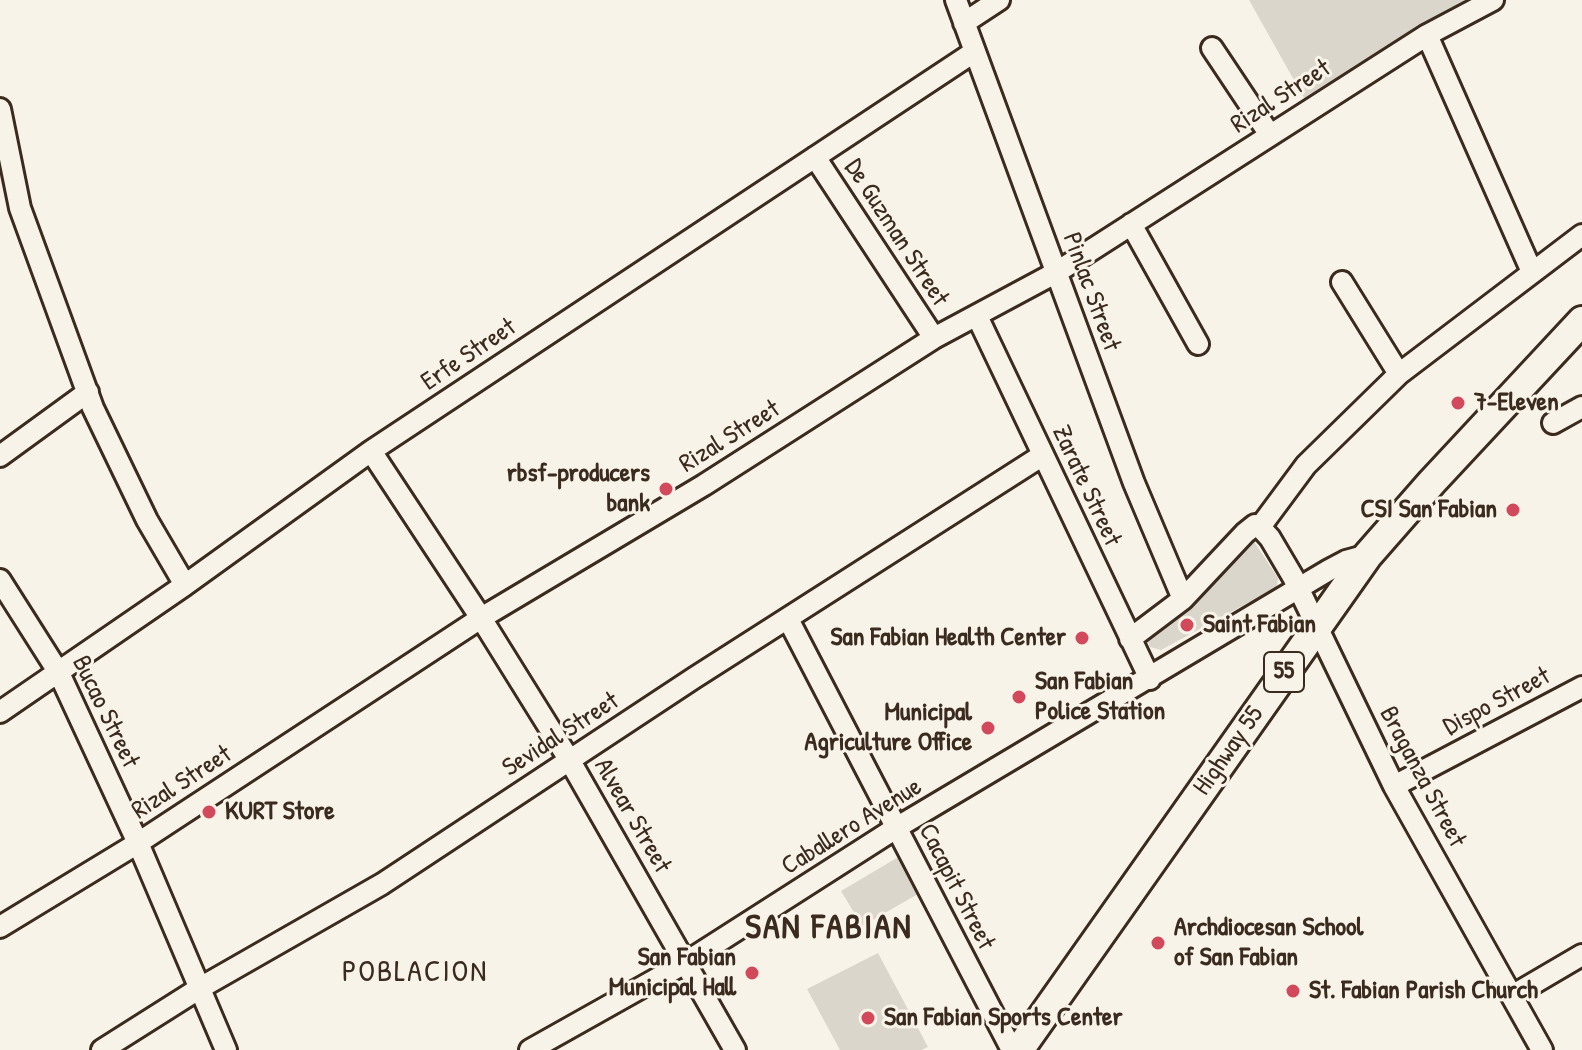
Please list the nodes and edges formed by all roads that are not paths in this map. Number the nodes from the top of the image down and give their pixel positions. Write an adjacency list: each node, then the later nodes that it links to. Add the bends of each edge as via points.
1 (956, 0): 4 (street, Pinlac Street)
2 (999, 0): 4 (street)
3 (1493, 0): 5 (street, Rizal Street)
4 (964, 23): 7 (street, Pinlac Street)
5 (1427, 35): 9 (street, Rizal Street); 14 (street)
6 (1212, 48): 9 (street)
7 (974, 52): 10 (street, Erfe Street); 13 (street, Pinlac Street)
8 (0, 109): 21 (street, via 20,208)
9 (1270, 135): 11 (street, Rizal Street)
10 (815, 157): 18 (street, De Guzman Street); 24 (street, Erfe Street)
11 (1131, 224): 13 (street, Rizal Street); 19 (street)
12 (1582, 235): 14 (street)
13 (1057, 272): 16 (street, Rizal Street); 32 (street, Pinlac Street, via 1134,483)
14 (1532, 272): 20 (street)
15 (1342, 282): 20 (street)
16 (977, 316): 18 (street, Rizal Street); 25 (street, Zarate Street)
17 (1582, 321): 28 (highway, Highway 55 / 55)
18 (934, 338): 33 (street, Rizal Street, via 704,485)
19 (1198, 344)
20 (1399, 374): 27 (street, via 1306,465)
21 (88, 392): 26 (street); 30 (street, via 116,460)
22 (1582, 407): 23 (street)
23 (1553, 423)
24 (371, 451): 30 (street, Erfe Street); 33 (street, Alvear Street)
25 (1043, 455): 34 (street, Sevidal Street); 36 (street, Zarate Street)
26 (0, 456)
27 (1260, 527): 31 (street, Braganza Street); 32 (street, via 1245,533)
28 (1368, 555): 31 (street, Caballero Avenue, via 1346,561); 35 (highway, Highway 55 / 55)
29 (0, 580): 37 (street, Bucao Street)
30 (185, 585): 37 (street, Erfe Street)
31 (1299, 590): 35 (street, Braganza Street); 38 (street, Caballero Avenue)
32 (1183, 599): 36 (street)
33 (481, 618): 41 (street, Alvear Street); 44 (street, Rizal Street)
34 (788, 619): 41 (street, Sevidal Street); 43 (street, Cacapit Street)
35 (1317, 627): 42 (street, Braganza Street); 55 (highway, Highway 55 / 55)
36 (1130, 639): 38 (street, Zarate Street)
37 (59, 673): 40 (street, Erfe Street); 44 (street, Bucao Street)
38 (1150, 679): 43 (street, Caballero Avenue)
39 (1582, 687): 42 (street, Dispo Street)
40 (0, 712)
41 (570, 761): 47 (street, Alvear Street); 48 (street, Sevidal Street, via 382,884)
42 (1394, 786): 49 (street, Braganza Street)
43 (896, 828): 47 (street, Caballero Avenue); 54 (street, Cacapit Street)
44 (138, 843): 45 (street, Rizal Street); 48 (street, Bucao Street)
45 (0, 927)
46 (1582, 955): 49 (street)
47 (685, 963): 52 (street, Caballero Avenue); 53 (street, Alvear Street)
48 (200, 988): 50 (street, Sevidal Street); 51 (street, Bucao Street)
49 (1512, 996): 56 (street, Braganza Street)
50 (102, 1050)
51 (226, 1050)
52 (530, 1050)
53 (735, 1050)
54 (1012, 1050)
55 (1019, 1050)
56 (1542, 1050)

